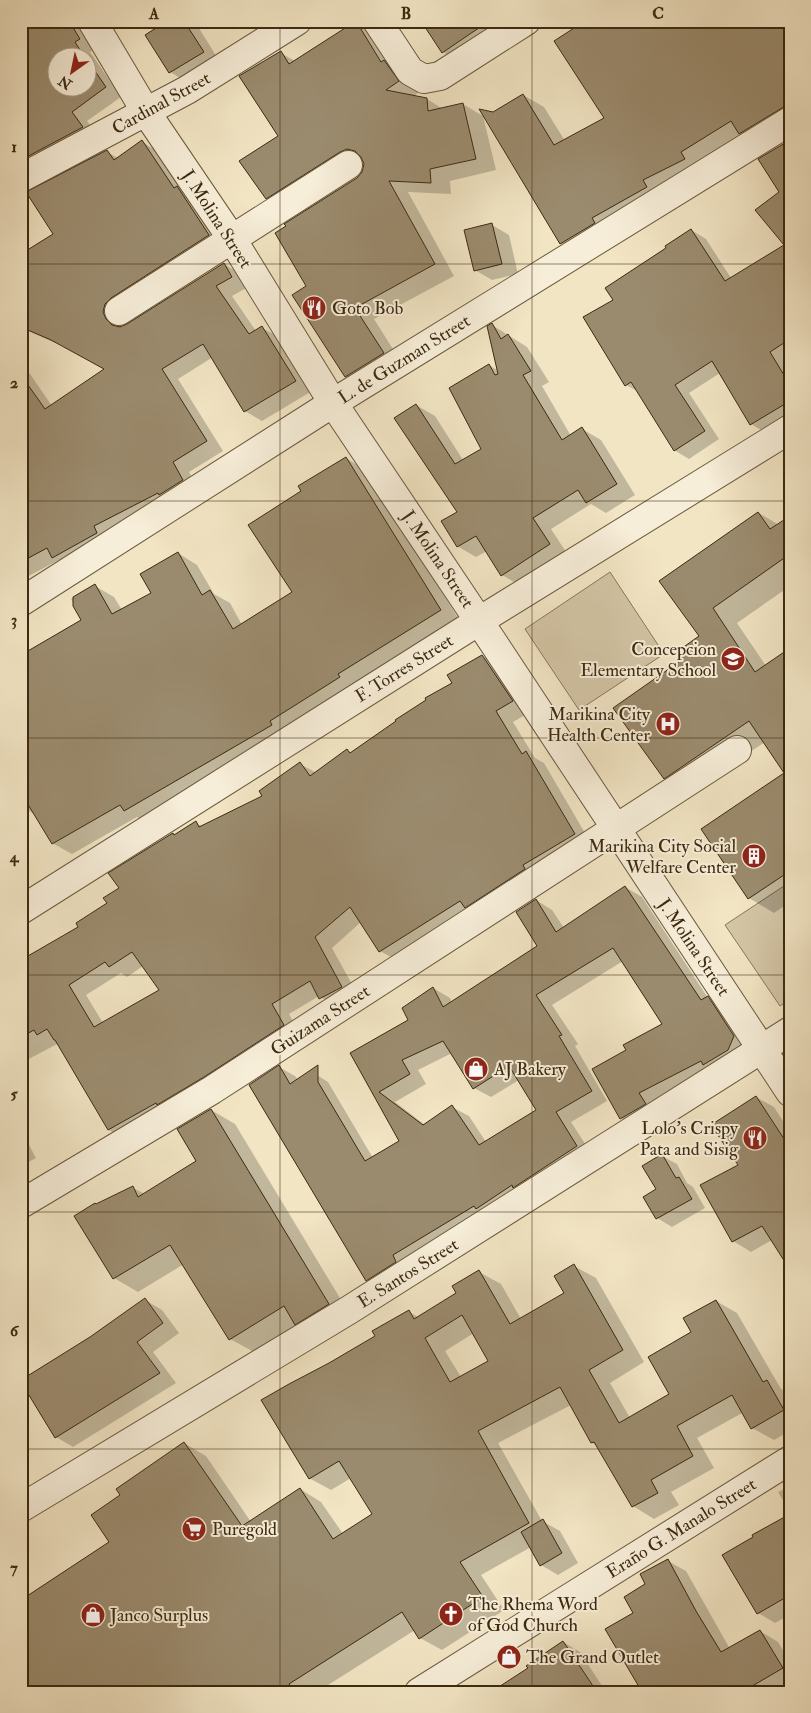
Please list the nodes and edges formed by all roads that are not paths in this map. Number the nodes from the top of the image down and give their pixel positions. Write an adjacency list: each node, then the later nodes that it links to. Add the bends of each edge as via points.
1 (92, 21): 5 (street, J. Molina Street)
2 (297, 21): 5 (street, Cardinal Street)
3 (377, 21): 4 (street, via 410,72 424,79 440,76)
4 (526, 21)
5 (146, 112): 8 (street, Cardinal Street); 9 (street, J. Molina Street)
6 (790, 121): 11 (street, L. de Guzman Street)
7 (348, 165): 9 (street)
8 (21, 178)
9 (232, 239): 10 (street); 11 (street, J. Molina Street)
10 (119, 311)
11 (333, 403): 13 (street, L. de Guzman Street); 14 (street, J. Molina Street)
12 (790, 429): 14 (street, F. Torres Street)
13 (21, 602)
14 (479, 621): 16 (street, J. Molina Street); 17 (street, F. Torres Street)
15 (737, 750): 16 (street, Guizama Street)
16 (616, 829): 19 (street, J. Molina Street); 21 (street, Guizama Street, via 212,1090)
17 (21, 910)
18 (790, 1031): 19 (street, E. Santos Street)
19 (762, 1049): 20 (street, J. Molina Street); 23 (street, E. Santos Street)
20 (790, 1092)
21 (21, 1204)
22 (790, 1460): 24 (street, Eraño G. Manalo Street)
23 (23, 1501)
24 (419, 1692)

